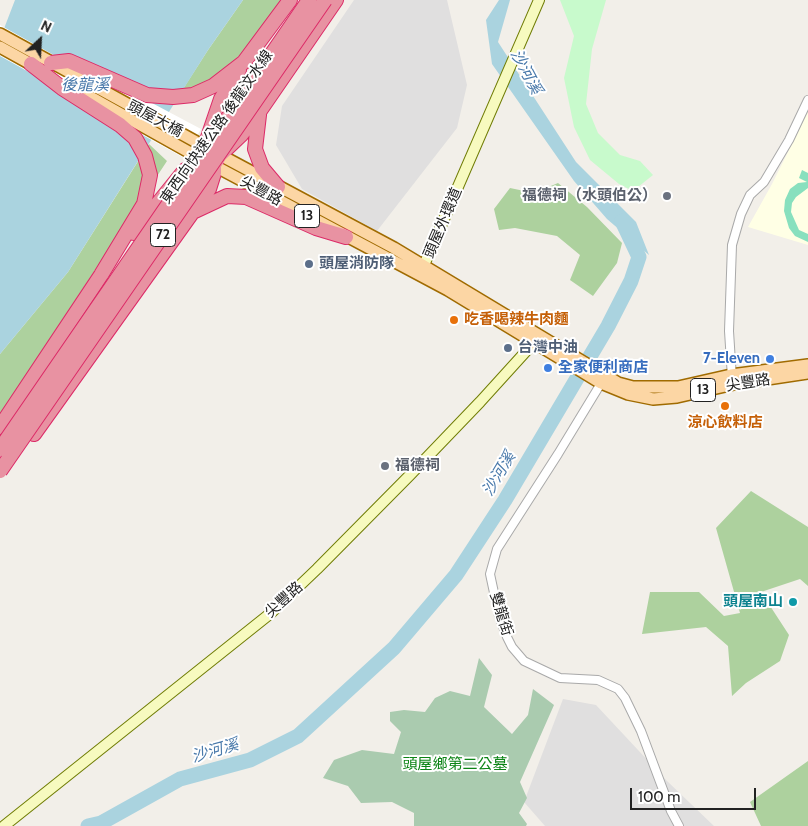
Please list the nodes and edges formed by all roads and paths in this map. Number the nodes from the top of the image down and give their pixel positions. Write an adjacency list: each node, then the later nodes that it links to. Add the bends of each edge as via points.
1 (290, 0): 8 (highway)
2 (309, 0): 26 (highway, 東西向快速公路 後龍汶水線 / 72, bridge)
3 (325, 0): 27 (highway, 東西向快速公路 後龍汶水線 / 72, bridge)
4 (336, 0): 12 (highway)
5 (539, 0): 18 (street, 頭屋外環道)
6 (0, 34): 9 (main road, 頭屋大橋 / 13)
7 (0, 47): 10 (main road, 頭屋大橋 / 13)
8 (244, 62): 9 (highway, via 212,86 193,95 173,97 147,94 69,61); 13 (highway)
9 (51, 63): 13 (main road, 頭屋大橋 / 13)
10 (31, 64): 13 (main road, 頭屋大橋 / 13); 19 (highway, via 120,125 135,138 144,156 150,175 144,204)
11 (808, 100): 24 (street, via 764,182 750,195 732,245 729,331)
12 (259, 112): 14 (highway); 15 (highway, via 255,149 262,168)
13 (196, 149): 14 (main road, 尖豐路 / 13); 19 (highway, via 167,193)
14 (217, 160): 15 (main road, 尖豐路 / 13); 16 (highway, via 209,189); 17 (main road, 尖豐路 / 13)
15 (278, 186): 18 (main road, 尖豐路 / 13)
16 (192, 212): 17 (highway, via 227,196 246,197 316,228); 28 (highway)
17 (346, 237): 18 (main road, 尖豐路 / 13)
18 (422, 270): 20 (main road, 尖豐路 / 13)
19 (101, 275): 25 (highway)
20 (537, 339): 23 (main road, 尖豐路 / 13); 29 (street, 尖豐路, via 410,475 271,613)
21 (808, 365): 24 (main road, 尖豐路 / 13)
22 (808, 373): 24 (main road, 尖豐路 / 13)
23 (603, 379): 24 (main road, 尖豐路 / 13, via 632,387 656,388); 30 (street, 雙龍街, via 497,550 490,574 507,638 524,661 560,678 598,680 618,689 625,698)
24 (732, 380)
25 (0, 427)
26 (0, 449)
27 (0, 471)
28 (0, 481)
29 (6, 825)
30 (679, 826)

